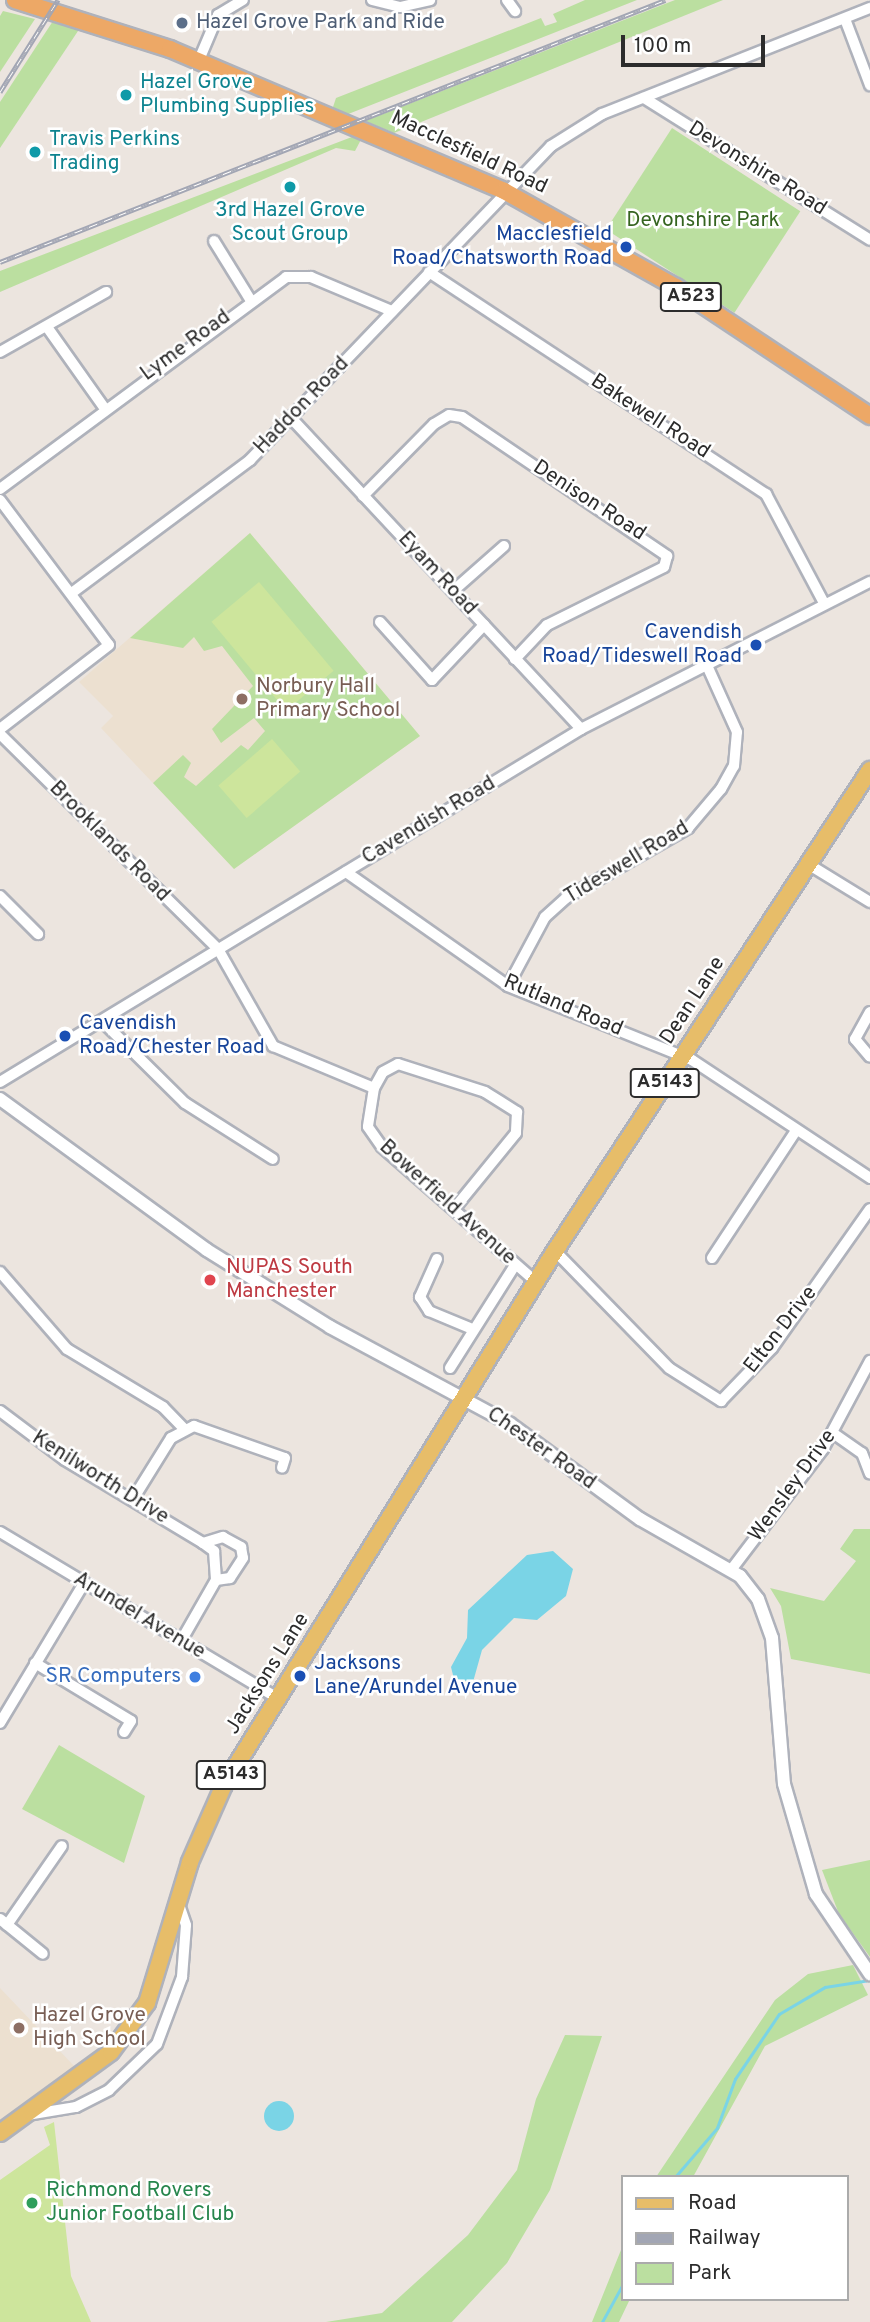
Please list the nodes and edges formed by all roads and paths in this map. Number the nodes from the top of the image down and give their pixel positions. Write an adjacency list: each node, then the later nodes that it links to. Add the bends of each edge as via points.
1 (15, 0): 9 (highway, Macclesfield Road / A523)
2 (243, 0): 9 (street, via 218,15)
3 (372, 0): 4 (street, via 400,7)
4 (430, 0)
5 (506, 0): 7 (street)
6 (870, 8): 8 (street, Haddon Road)
7 (515, 11)
8 (845, 19): 10 (street); 11 (street, Haddon Road)
9 (199, 60): 12 (highway, Macclesfield Road / A523)
10 (870, 85)
11 (644, 98): 12 (street, Haddon Road, via 551,146); 13 (street, Devonshire Road)
12 (504, 191): 15 (street, Haddon Road); 22 (highway, Macclesfield Road / A523, via 676,287)
13 (870, 240)
14 (214, 241): 17 (street)
15 (429, 272): 18 (street, Haddon Road); 31 (street, Bakewell Road, via 766,494)
16 (106, 292): 19 (street)
17 (250, 299): 18 (street, Lyme Road, via 286,276 311,277); 21 (street, Lyme Road)
18 (392, 311): 23 (street, Haddon Road)
19 (47, 327): 20 (street); 21 (street)
20 (0, 352)
21 (103, 406): 24 (street, Lyme Road)
22 (870, 416)
23 (293, 420): 25 (street, Eyam Road); 30 (street, Haddon Road, via 250,460)
24 (0, 489)
25 (363, 496): 29 (street, Eyam Road); 34 (street, Denison Road, via 435,424 449,415 462,417 667,556 664,567 547,625)
26 (0, 500): 30 (street)
27 (504, 546): 29 (street)
28 (870, 582): 31 (street, Cavendish Road)
29 (453, 591): 33 (street, Eyam Road)
30 (73, 592): 36 (street, via 109,645)
31 (824, 603): 35 (street, Cavendish Road)
32 (380, 622): 33 (street, via 432,680)
33 (484, 625): 34 (street, Eyam Road)
34 (515, 659): 37 (street, Eyam Road)
35 (705, 661): 37 (street, Cavendish Road); 46 (street, Tideswell Road, via 738,739 721,789 688,828 566,898 545,917)
36 (0, 729)
37 (580, 729): 41 (street, Cavendish Road)
38 (0, 734): 45 (street, Brooklands Road)
39 (870, 770): 40 (main road, Dean Lane / A5143)
40 (808, 864): 43 (street); 49 (main road, Dean Lane / A5143)
41 (346, 872): 45 (street, Cavendish Road); 46 (street, Rutland Road)
42 (0, 896): 44 (street)
43 (870, 902)
44 (38, 934)
45 (218, 949): 48 (street, Cavendish Road); 52 (street, via 273,1046)
46 (508, 986): 49 (street, Rutland Road)
47 (870, 1012): 50 (street, via 855,1039)
48 (102, 1021): 51 (street, Cavendish Road); 55 (street, via 185,1103)
49 (683, 1056): 54 (street, Rutland Road); 59 (main road, Dean Lane / A5143)
50 (870, 1057)
51 (0, 1082)
52 (374, 1088): 57 (street, Bowerfield Avenue, via 368,1127); 57 (street, via 383,1072 398,1064 485,1093 517,1112 516,1133)
53 (0, 1099): 68 (street, Chester Road, via 207,1250 330,1327)
54 (796, 1132): 56 (street, Rutland Road); 60 (street)
55 (273, 1159)
56 (870, 1178)
57 (454, 1209): 62 (street, Bowerfield Avenue)
58 (870, 1209): 59 (street, Elton Drive, via 772,1348 721,1401 670,1368)
59 (555, 1251): 64 (main road, Dean Lane / A5143)
60 (712, 1258)
61 (437, 1259): 65 (street, via 420,1297 429,1311)
62 (514, 1265): 64 (street, Bowerfield Avenue); 65 (street)
63 (0, 1272): 70 (street, via 67,1349 163,1407)
64 (536, 1282): 68 (main road, Dean Lane / A5143)
65 (470, 1328): 67 (street)
66 (870, 1361): 71 (street, Wensley Drive)
67 (450, 1368)
68 (463, 1398): 77 (street, Chester Road, via 640,1519); 82 (main road, Jacksons Lane / A5143)
69 (0, 1411): 74 (street, Kenilworth Drive)
70 (184, 1429): 72 (street, via 211,1428); 74 (street, via 161,1452)
71 (834, 1433): 73 (street, via 862,1453); 77 (street, Wensley Drive)
72 (285, 1458)
73 (870, 1474)
74 (133, 1499): 76 (street, Kenilworth Drive)
75 (0, 1532): 79 (street, Arundel Avenue)
76 (203, 1543): 78 (street, via 214,1551); 78 (street, Kenilworth Drive, via 223,1537 244,1552 230,1578)
77 (731, 1570): 89 (street, Chester Road, via 758,1599 772,1638 784,1784 816,1894)
78 (216, 1580): 80 (street, Kenilworth Drive)
79 (84, 1583): 80 (street, Arundel Avenue); 81 (street)
80 (181, 1641): 82 (street, Arundel Avenue)
81 (35, 1663): 83 (street); 84 (street, via 131,1721)
82 (279, 1699): 86 (main road, Jacksons Lane / A5143, via 204,1825)
83 (0, 1723)
84 (124, 1732)
85 (62, 1846): 87 (street)
86 (178, 1905): 90 (main road, Jacksons Lane / A5143, via 160,1974 132,2026 84,2075); 90 (street, via 186,1925 182,1977 157,2044 98,2096 53,2114)
87 (4, 1922): 88 (street)
88 (43, 1955)
89 (870, 1974)
90 (26, 2115): 91 (main road, Jacksons Lane / A5143)
91 (0, 2133)

